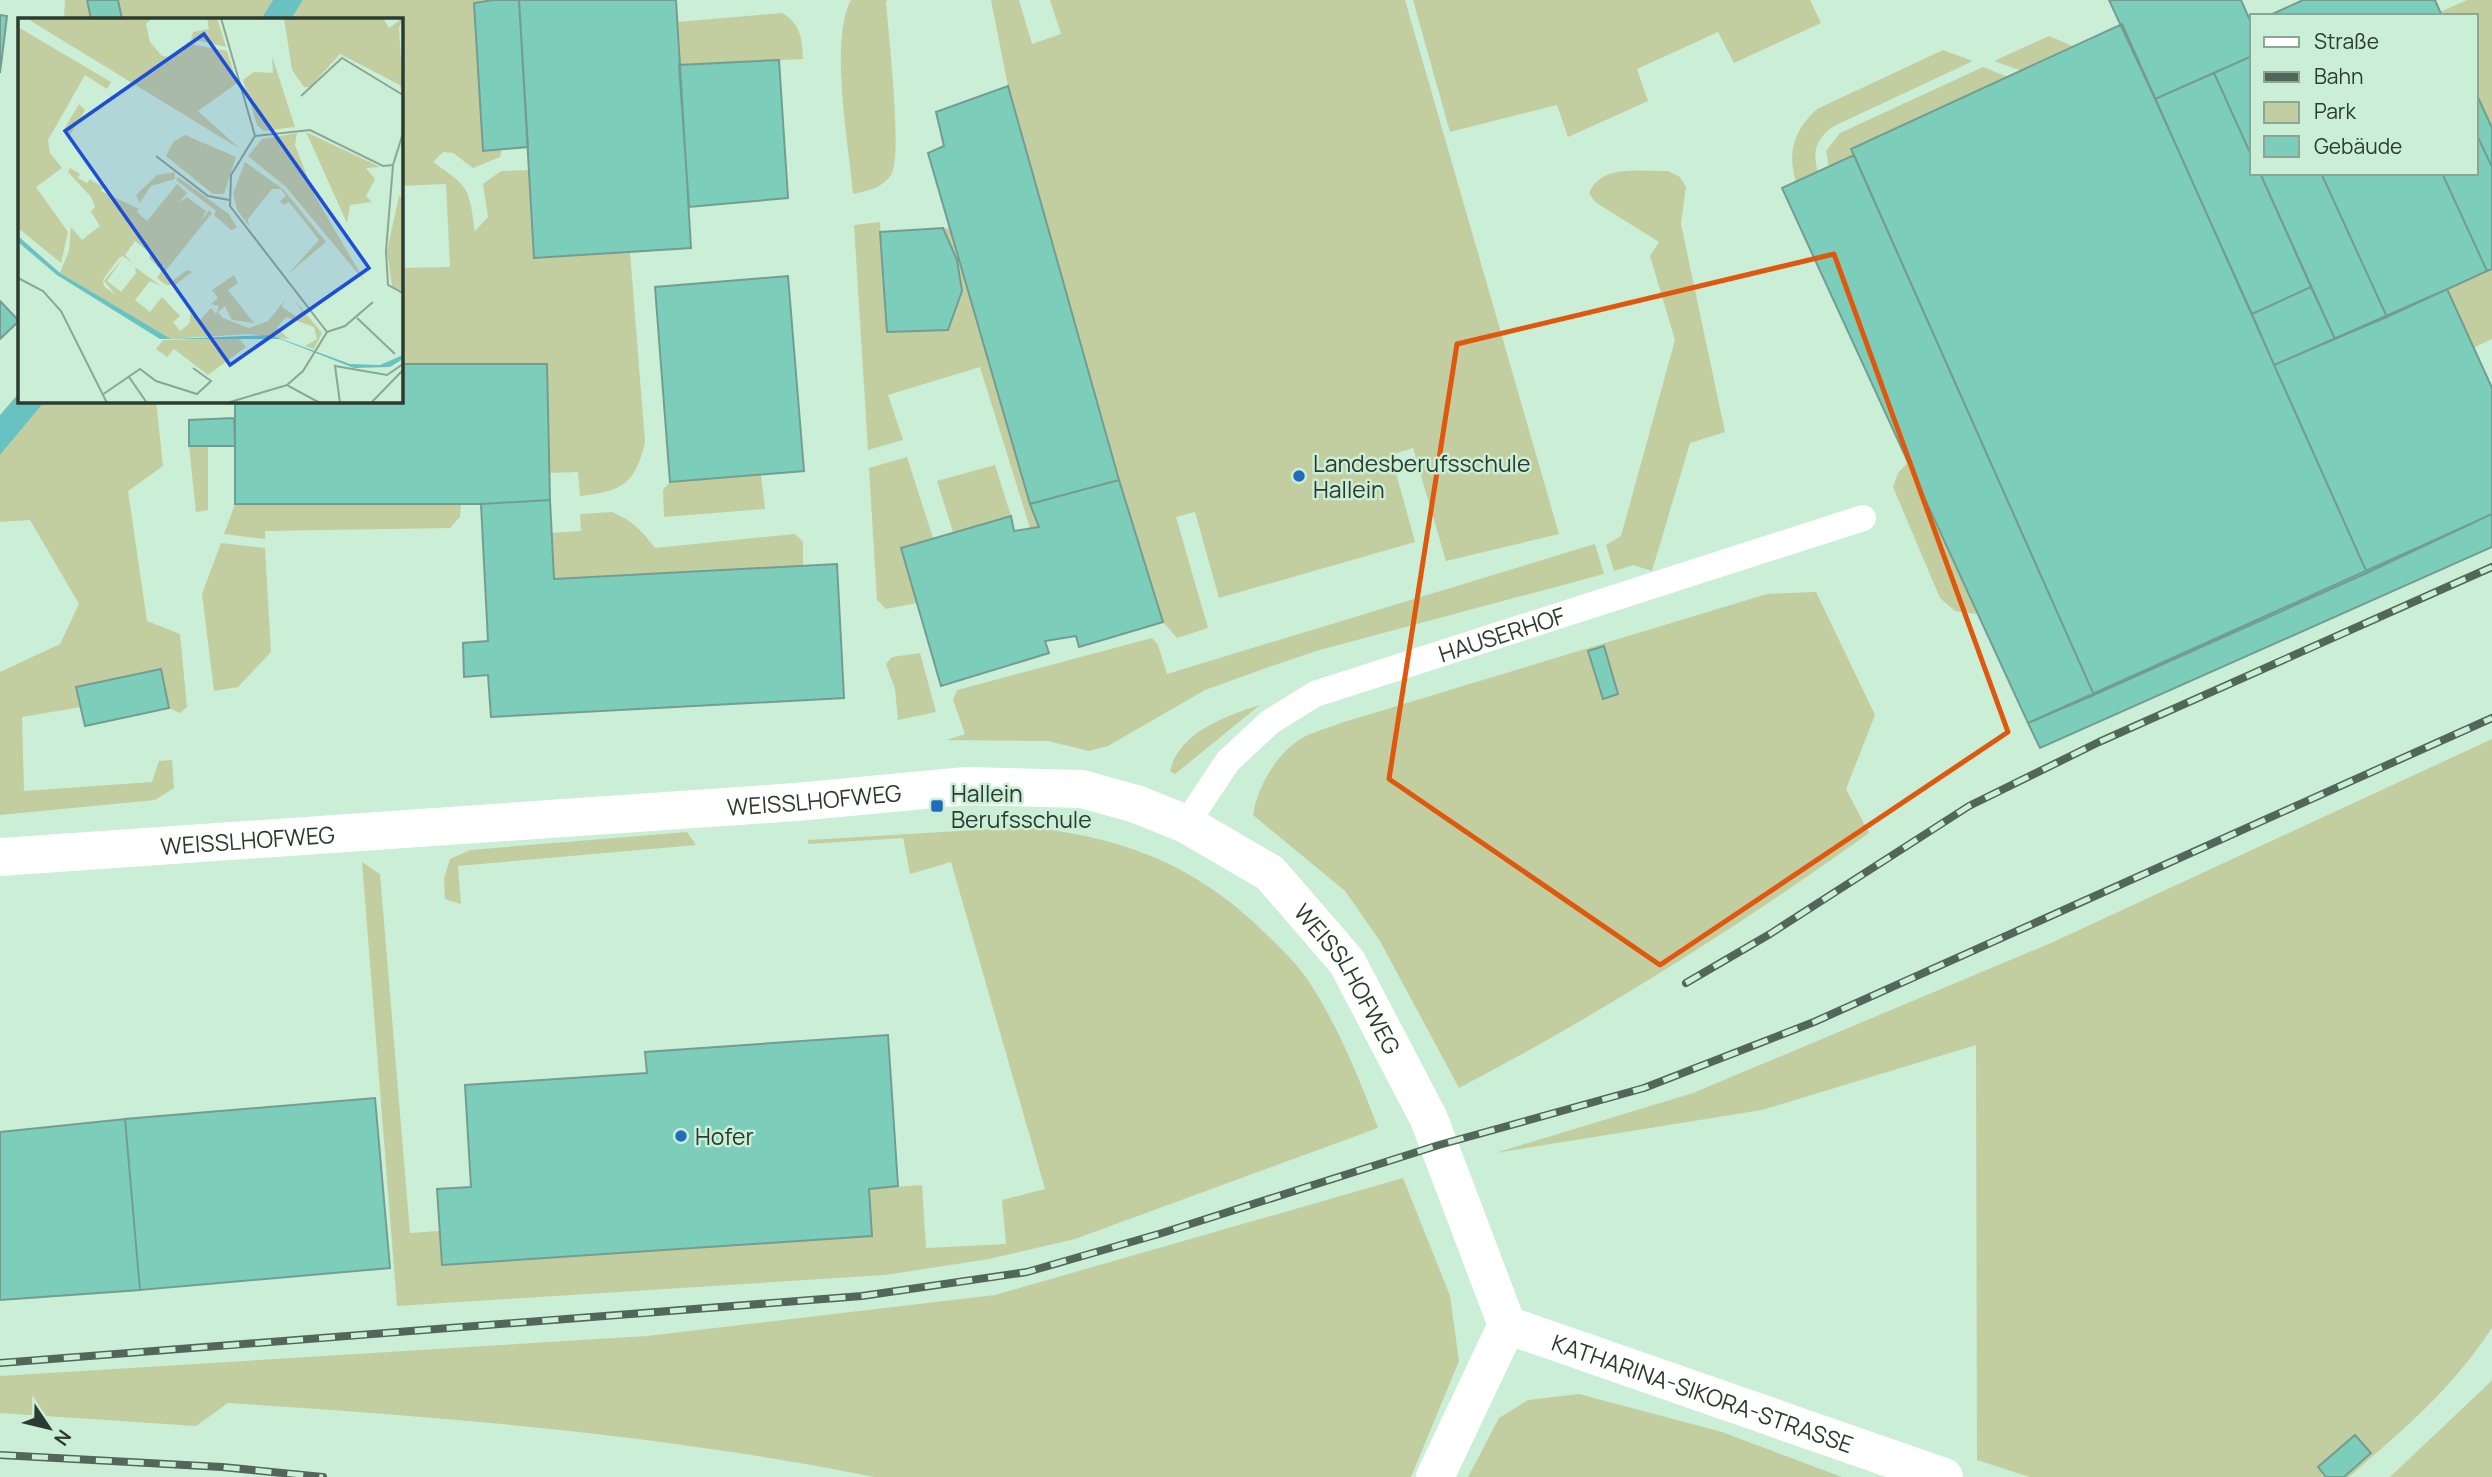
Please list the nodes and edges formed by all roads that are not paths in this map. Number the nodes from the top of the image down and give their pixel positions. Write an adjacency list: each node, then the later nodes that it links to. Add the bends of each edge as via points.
1 (1863, 518): 2 (lane, HAUSERHOF, via 1315,694 1270,722 1228,761)
2 (1186, 824): 3 (street, WEISSLHOFWEG, via 1136,803 1082,789 966,786); 4 (street, WEISSLHOFWEG, via 1270,873 1347,962 1430,1119)
3 (0, 857)
4 (1507, 1325): 5 (street); 6 (street, KATHARINA-SIKORA-STRASSE)
5 (1434, 1477)
6 (1944, 1477)

